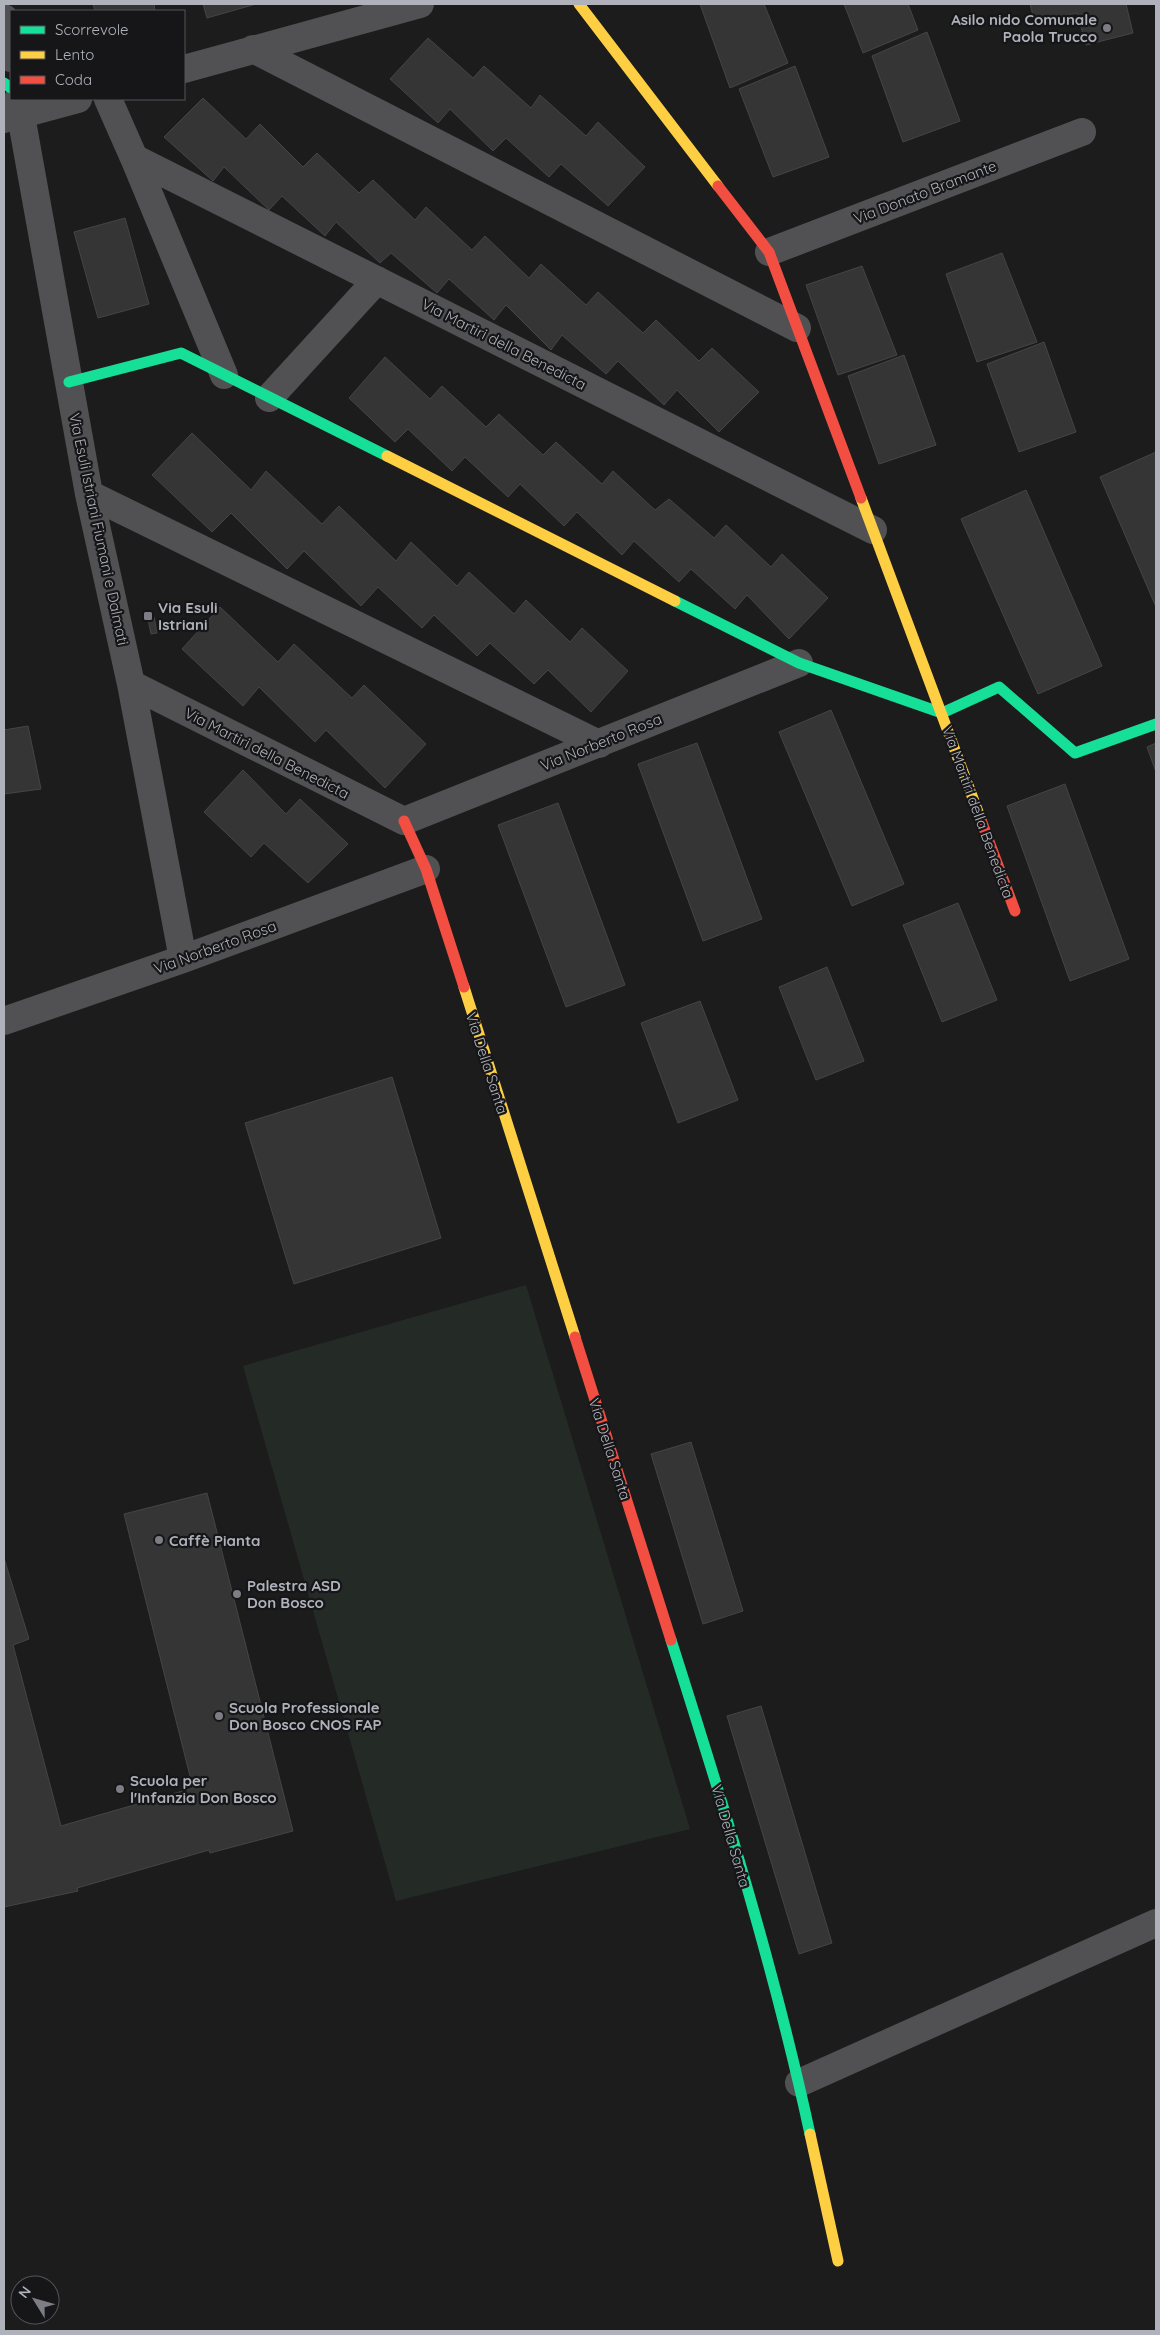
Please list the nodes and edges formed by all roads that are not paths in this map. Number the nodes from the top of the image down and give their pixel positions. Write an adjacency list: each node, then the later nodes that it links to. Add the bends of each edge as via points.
1 (420, 4): 4 (street)
2 (579, 4): 12 (street, Via Martiri della Benedicta)
3 (4, 18): 5 (street)
4 (253, 49): 6 (street); 14 (street)
5 (10, 52)
6 (185, 69)
7 (73, 100): 9 (street)
8 (108, 100): 11 (street)
9 (14, 111): 16 (street, Via Esuli Istriani Fiumani e Dalmati)
10 (1082, 132): 12 (street, Via Donato Bramante)
11 (134, 158): 13 (street, Via Martiri della Benedicta); 15 (street)
12 (769, 252): 14 (street, Via Martiri della Benedicta)
13 (377, 280): 17 (street); 19 (street, Via Martiri della Benedicta)
14 (797, 328): 19 (street, Via Martiri della Benedicta)
15 (224, 375): 16 (street, Via Martiri della Benedicta, via 181,353); 17 (street, Via Martiri della Benedicta)
16 (69, 382): 18 (street, Via Esuli Istriani Fiumani e Dalmati)
17 (269, 398): 20 (street, Via Martiri della Benedicta)
18 (89, 494): 21 (street, Via Esuli Istriani Fiumani e Dalmati); 24 (street)
19 (873, 530): 22 (street, Via Martiri della Benedicta)
20 (798, 662): 22 (street, Via Martiri della Benedicta); 24 (street, Via Norberto Rosa)
21 (132, 684): 25 (street, Via Martiri della Benedicta); 28 (street, Via Esuli Istriani Fiumani e Dalmati)
22 (942, 714): 23 (street, via 998,687 1075,753); 27 (street, Via Martiri della Benedicta)
23 (1156, 724)
24 (599, 744): 25 (street, Via Norberto Rosa)
25 (404, 821): 26 (street, Via Della Santa)
26 (426, 870): 28 (street, Via Norberto Rosa); 31 (street, Via Della Santa, via 724,1805)
27 (1015, 910)
28 (183, 959): 29 (street, Via Norberto Rosa)
29 (4, 1021)
30 (1156, 1923): 31 (street)
31 (799, 2083): 32 (street, Via Della Santa)
32 (838, 2261)

